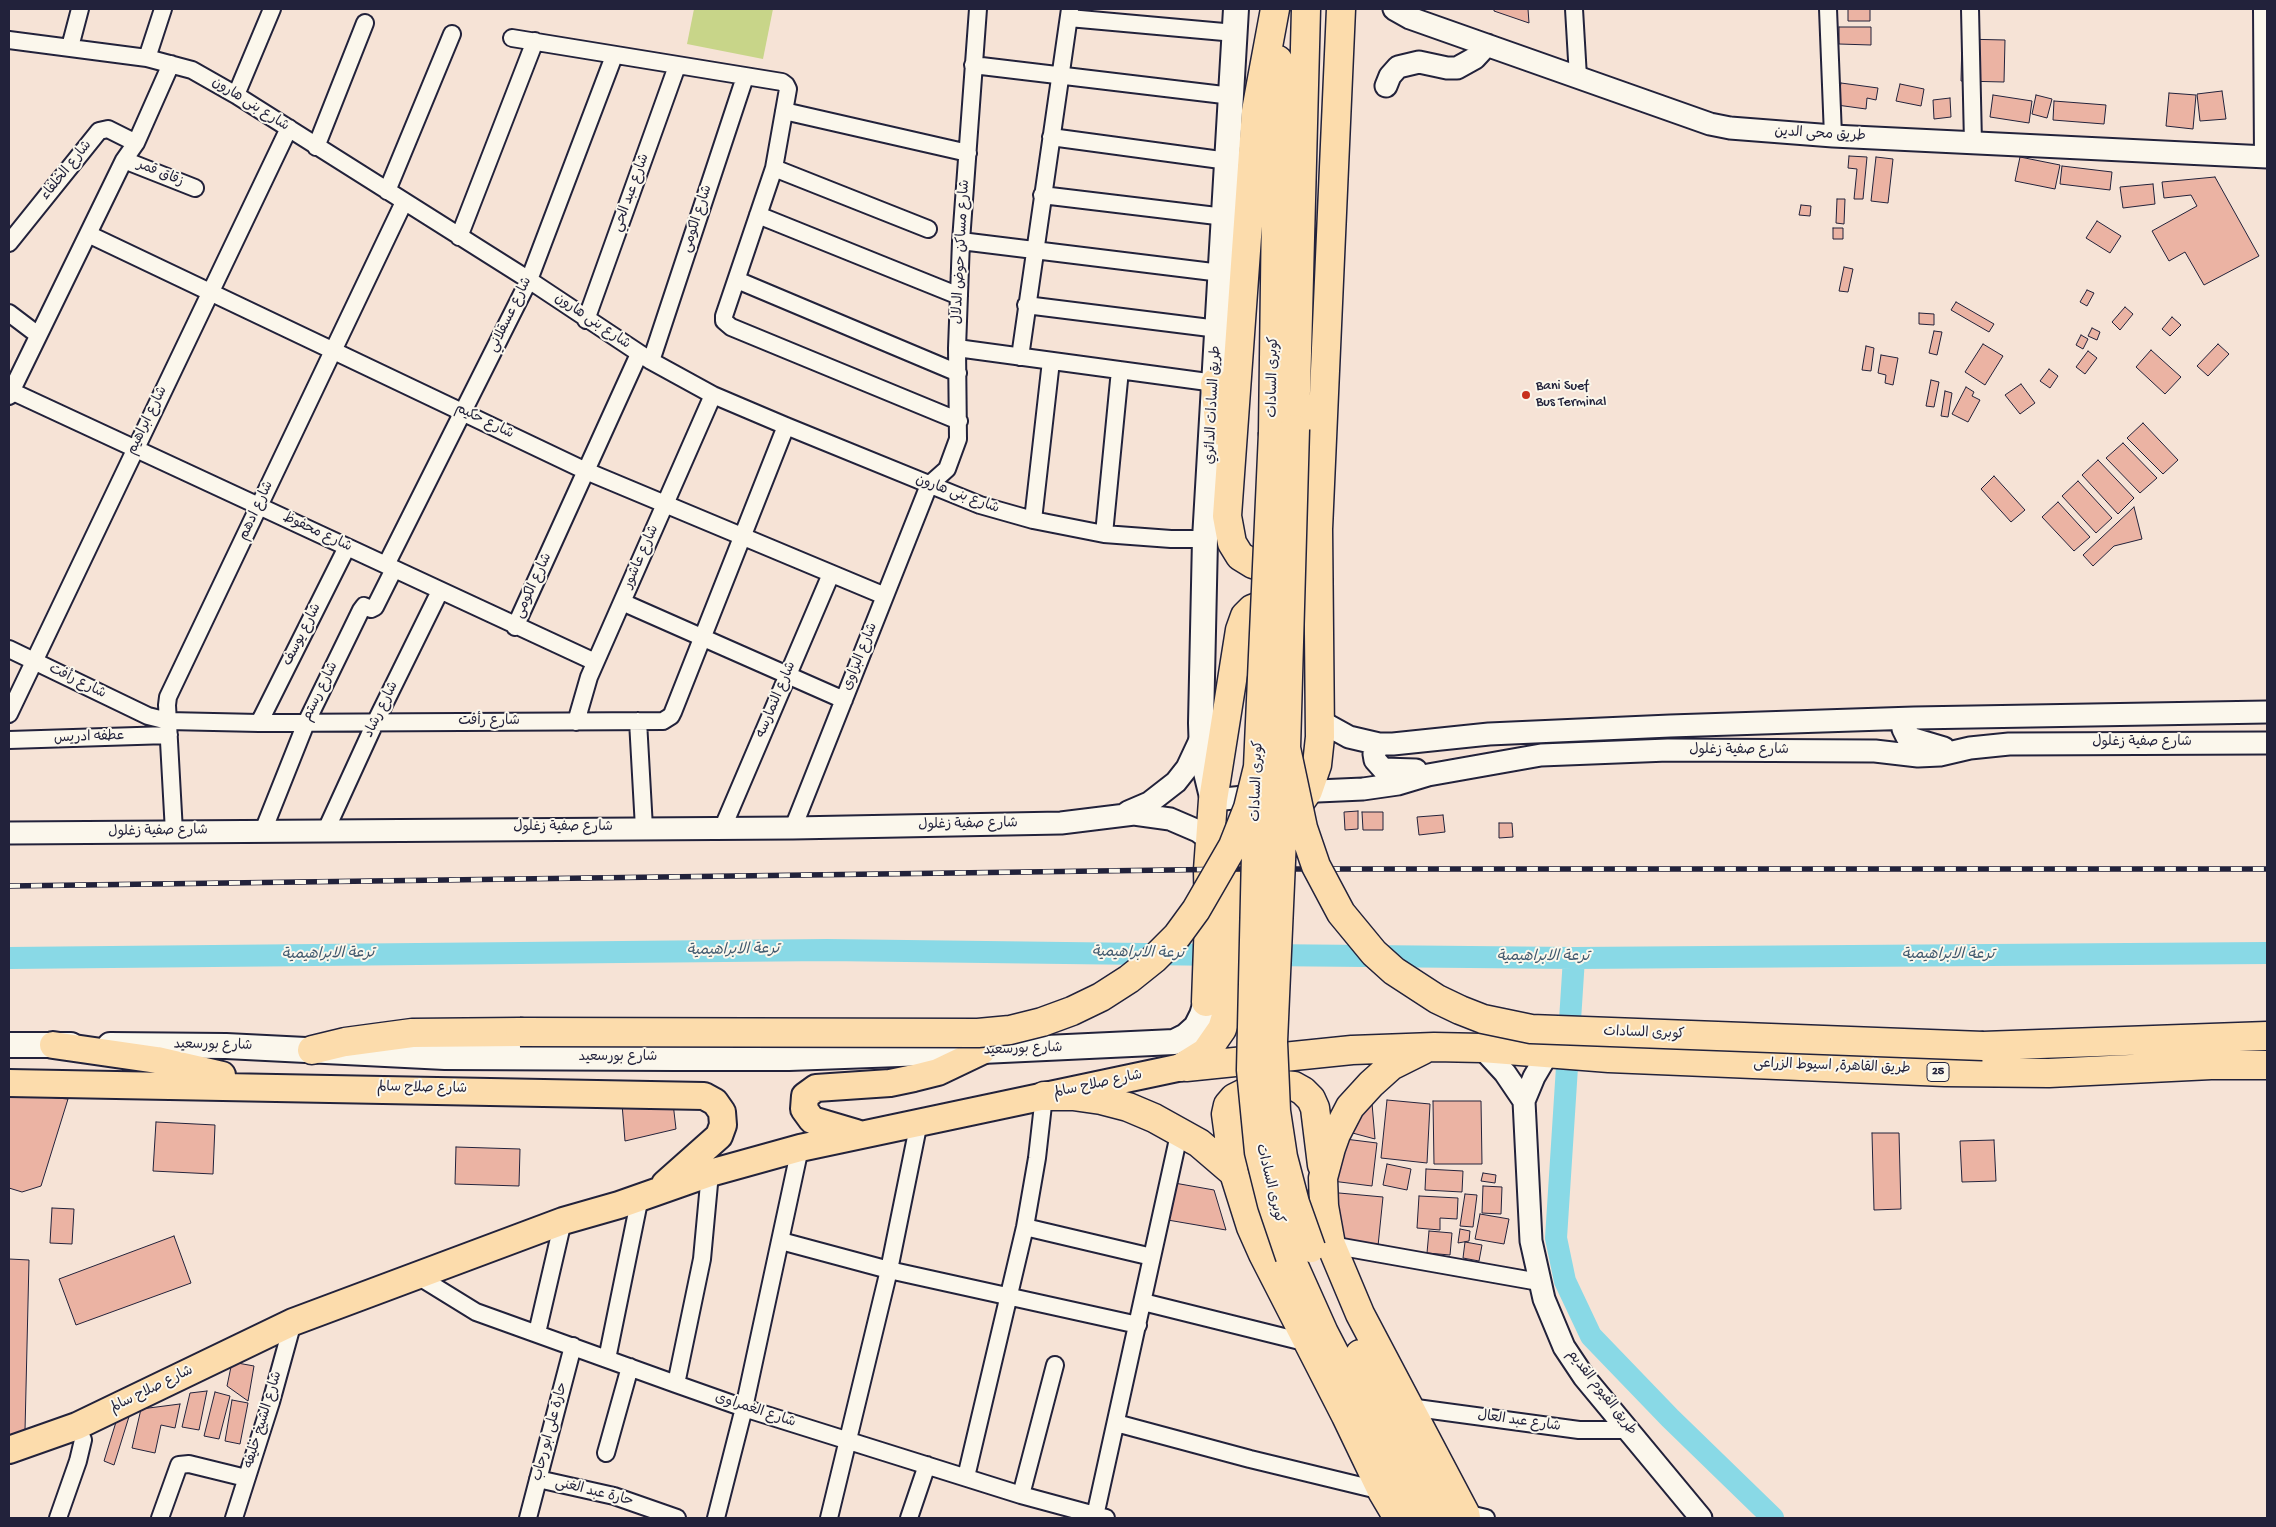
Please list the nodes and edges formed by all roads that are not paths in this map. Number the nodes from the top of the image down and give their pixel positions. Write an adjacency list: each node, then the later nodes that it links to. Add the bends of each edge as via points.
1 (80, 9): 22 (street)
2 (163, 9): 24 (street)
3 (272, 9): 32 (street)
4 (978, 9): 26 (street, شارع مساكن حوض الدلال)
5 (1236, 9): 16 (main road, طريق السادات الدائري)
6 (1277, 9): 81 (highway, كوبرى السادات); 87 (highway, via 1256,111)
7 (1306, 9): 81 (highway, كوبرى السادات)
8 (1341, 9): 89 (highway)
9 (1394, 9): 21 (street, طريق محى الدين, via 1410,18)
10 (1574, 9): 30 (street)
11 (1828, 9): 36 (street)
12 (1970, 9): 39 (street)
13 (2262, 9): 42 (street)
14 (1069, 13): 16 (street); 28 (street)
15 (366, 23): 40 (street)
16 (1235, 33): 33 (main road, طريق السادات الدائري)
17 (452, 34): 47 (street)
18 (512, 38): 20 (street)
19 (9, 40): 22 (street, شارع بنى هارون)
20 (534, 41): 23 (street); 54 (street)
21 (1487, 45): 30 (street, طريق محى الدين); 31 (street, via 1476,58 1457,68 1419,62 1398,67)
22 (70, 47): 24 (street, شارع بنى هارون)
23 (614, 56): 27 (street); 59 (street, شارع عسقلاني)
24 (147, 58): 25 (street, شارع بنى هارون)
25 (171, 64): 32 (street, شارع بنى هارون, via 192,70); 38 (street)
26 (974, 65): 28 (street); 41 (street, شارع مساكن حوض الدلال)
27 (677, 66): 29 (street); 65 (street, شارع عبد الحي)
28 (1060, 75): 33 (street); 37 (street)
29 (745, 77): 34 (street, via 786,85); 71 (street, شارع الكومى)
30 (1578, 77): 36 (street, طريق محى الدين, via 1710,124)
31 (1386, 86)
32 (236, 95): 35 (street, شارع بنى هارون)
33 (1232, 96): 44 (main road, طريق السادات الدائري)
34 (784, 112): 41 (street); 45 (street)
35 (288, 128): 40 (street, شارع بنى هارون); 61 (street, شارع ابراهيم)
36 (1833, 136): 39 (street, طريق محى الدين)
37 (1051, 137): 44 (street); 48 (street)
38 (136, 143): 43 (street); 56 (street, شارع الخلفاء, via 108,129 99,131)
39 (1973, 143): 42 (street, طريق محى الدين)
40 (316, 147): 47 (street, شارع بنى هارون)
41 (968, 153): 55 (street, شارع مساكن حوض الدلال)
42 (2265, 157)
43 (124, 160): 46 (street, زقاق قمر); 53 (street)
44 (1228, 161): 51 (main road, طريق السادات الدائري)
45 (774, 168): 50 (street); 52 (street)
46 (195, 188)
47 (387, 191): 49 (street, شارع بنى هارون)
48 (1042, 195): 51 (street); 57 (street)
49 (404, 202): 54 (street, شارع بنى هارون); 69 (street, شارع ادهم)
50 (758, 215): 60 (street); 62 (street)
51 (1225, 217): 58 (main road, طريق السادات الدائري)
52 (928, 229)
53 (88, 234): 61 (street, شارع حكيم); 67 (street)
54 (459, 237): 59 (street, شارع بنى هارون)
55 (961, 241): 57 (street); 62 (street, شارع مساكن حوض الدلال)
56 (9, 243)
57 (1034, 250): 58 (street); 63 (street)
58 (1221, 273): 66 (main road, طريق السادات الدائري)
59 (529, 280): 65 (street, شارع بنى هارون); 78 (street, شارع عسقلاني)
60 (737, 280): 74 (street); 79 (street, via 724,316 727,325)
61 (210, 292): 69 (street, شارع حكيم); 82 (street, شارع ابراهيم)
62 (959, 296): 68 (street, شارع مساكن حوض الدلال)
63 (1026, 305): 66 (street); 70 (street)
64 (9, 313): 67 (street)
65 (586, 320): 71 (street, شارع بنى هارون)
66 (1218, 329): 75 (main road, طريق السادات الدائري)
67 (38, 335): 76 (street)
68 (957, 348): 70 (street); 74 (street, شارع مساكن حوض الدلال)
69 (334, 350): 78 (street, شارع حكيم); 86 (street, شارع ادهم)
70 (1020, 357): 72 (street)
71 (645, 358): 77 (street, شارع بنى هارون); 83 (street, شارع الكومى)
72 (1051, 361): 73 (street); 88 (street)
73 (1120, 370): 75 (street); 90 (street)
74 (958, 373): 79 (street, شارع مساكن حوض الدلال)
75 (1216, 383): 87 (highway); 92 (main road, طريق السادات الدائري)
76 (10, 393): 82 (street, شارع محفوظ)
77 (713, 395): 80 (street, شارع بنى هارون); 85 (street, شارع عاشور)
78 (463, 411): 83 (street, شارع حكيم); 94 (street, شارع عسقلاني)
79 (959, 421): 84 (street, شارع مساكن حوض الدلال, via 958,439 946,469)
80 (786, 426): 84 (street, شارع بنى هارون); 91 (street, شارع رأفت)
81 (1284, 431): 121 (highway, كوبرى السادات, bridge); 123 (highway, كوبرى السادات, bridge)
82 (135, 448): 86 (street, شارع محفوظ); 103 (street, شارع ابراهيم)
83 (586, 471): 85 (street, شارع حكيم); 99 (street, شارع الكومى)
84 (929, 485): 88 (street, شارع بنى هارون, via 980,505); 97 (street, شارع البزاوى)
85 (665, 505): 91 (street, شارع حكيم); 98 (street, شارع عاشور)
86 (259, 506): 93 (street, شارع محفوظ); 116 (street, شارع ادهم, via 168,698)
87 (1227, 516): 89 (highway, via 1232,543 1240,556 1268,568 1283,568 1297,562 1308,552)
88 (1033, 520): 90 (street, شارع بنى هارون)
89 (1318, 529): 100 (highway)
90 (1104, 534): 92 (street, شارع بنى هارون)
91 (743, 537): 95 (street, شارع حكيم); 101 (street, شارع رأفت)
92 (1205, 539): 117 (main road, طريق السادات الدائري)
93 (347, 547): 94 (street, شارع محفوظ); 114 (street, شارع يوسف)
94 (390, 567): 96 (street, شارع محفوظ); 115 (street, شارع رستم, via 375,607 362,608)
95 (831, 574): 97 (street, شارع حكيم); 105 (street, شارع النمارسه)
96 (440, 591): 99 (street, شارع محفوظ); 112 (street, شارع رشاد)
97 (885, 596): 106 (street, شارع البزاوى)
98 (622, 602): 101 (street); 104 (street, شارع عاشور)
99 (515, 627): 104 (street, شارع محفوظ)
100 (1318, 632): 111 (highway); 126 (highway, via 1308,614 1290,603 1260,604 1245,616 1240,630)
101 (701, 637): 105 (street); 110 (street, شارع رأفت, via 671,716 663,720)
102 (9, 649): 103 (street, شارع رأفت)
103 (34, 661): 108 (street, شارع ابراهيم); 116 (street, شارع رأفت)
104 (595, 662): 113 (street, شارع عاشور, via 583,691)
105 (788, 675): 106 (street); 128 (street, شارع النمارسه)
106 (844, 700): 130 (street, شارع البزاوى)
107 (2267, 712): 109 (street, شارع صفية زغلول)
108 (9, 714)
109 (1914, 718): 120 (street, شارع صفية زغلول, via 1498,733); 122 (street, via 1903,729 1907,738)
110 (638, 721): 113 (street, شارع رأفت); 129 (street)
111 (1320, 721): 120 (street, شارع صفية زغلول, via 1348,737); 125 (highway, via 1317,765)
112 (375, 722): 113 (street, شارع رأفت); 115 (street, شارع رأفت); 131 (street, شارع رشاد)
113 (576, 722)
114 (259, 723): 115 (street, شارع رأفت); 116 (street, شارع رأفت)
115 (306, 723): 132 (street, شارع رستم)
116 (168, 728): 118 (street, عطفه ادريس); 133 (street, شارع ادهم)
117 (1202, 736): 126 (main road, طريق السادات الدائري, via 1205,770); 127 (street, شارع صفية زغلول, via 1187,768 1176,782 1149,804)
118 (9, 740)
119 (2267, 743): 122 (street, شارع صفية زغلول, via 2008,744)
120 (1379, 744): 124 (street, via 1374,754 1383,769)
121 (1286, 748): 139 (highway, كوبرى السادات, bridge, via 1303,828 1316,866 1341,913 1374,954 1394,971 1437,1000 1483,1019 1531,1029 1983,1046); 165 (highway, كوبرى السادات, bridge, via 1274,1017 1275,1091 1283,1157)
122 (1955, 751): 124 (street, شارع صفية زغلول, via 1918,756 1875,751 1668,750 1542,755)
123 (1258, 767): 144 (highway, bridge, via 1248,808 1233,846 1196,910 1176,936 1129,980 1102,997 1057,1016 1010,1030 978,1033 412,1033); 165 (highway, كوبرى السادات, bridge, via 1252,1097 1264,1178)
124 (1437, 773): 125 (street, شارع صفية زغلول, via 1364,789)
125 (1308, 790): 126 (street, شارع صفية زغلول); 136 (highway, via 1292,814 1251,855 1242,869 1234,895)
126 (1213, 800): 135 (highway)
127 (1116, 816): 130 (street, شارع صفية زغلول, via 1061,823); 135 (street, شارع صفية زغلول, via 1134,814 1170,819)
128 (723, 827): 129 (street, شارع صفية زغلول); 130 (street, شارع صفية زغلول)
129 (644, 828): 131 (street, شارع صفية زغلول)
130 (793, 828)
131 (326, 830): 132 (street, شارع صفية زغلول)
132 (263, 831): 133 (street, شارع صفية زغلول)
133 (174, 832): 134 (street, شارع صفية زغلول)
134 (9, 833)
135 (1210, 840): 136 (highway, via 1208,870)
136 (1220, 917): 137 (highway)
137 (1217, 1002): 145 (main road, شارع بورسعيد, via 1202,1015 1196,1027 1174,1042); 149 (highway, via 1226,1016 1215,1042 1200,1057)
138 (2267, 1036): 139 (highway)
139 (2211, 1038): 147 (highway)
140 (9, 1045): 141 (main road, شارع بورسعيد)
141 (53, 1045): 144 (main road, شارع بورسعيد, via 197,1045); 151 (main road, via 157,1060)
142 (1434, 1047): 143 (highway, شارع صلاح سالم); 149 (highway, شارع صلاح سالم, via 1352,1050); 160 (highway, via 1391,1066 1360,1095 1336,1134)
143 (1482, 1048): 146 (highway, شارع صلاح سالم); 153 (street)
144 (312, 1050): 145 (main road, شارع بورسعيد, via 445,1057 674,1058 789,1058)
145 (982, 1051): 156 (main road, via 938,1072 890,1083 816,1088 805,1096 804,1110 812,1120)
146 (1547, 1055): 147 (highway, طريق القاهرة, اسيوط الزراعى / 25, via 1954,1072 2096,1072); 153 (street, طريق الفيوم القديم)
147 (2211, 1065): 148 (highway, طريق القاهرة, اسيوط الزراعى / 25)
148 (2267, 1065)
149 (1182, 1067): 152 (main road, شارع صلاح سالم)
150 (9, 1083): 151 (main road, شارع صلاح سالم)
151 (259, 1086): 161 (main road, شارع صلاح سالم, via 704,1096 715,1102 722,1112 723,1125 719,1136)
152 (1044, 1096): 154 (main road, شارع صلاح سالم); 155 (highway, via 1101,1100); 163 (street)
153 (1524, 1101): 169 (street, طريق الفيوم القديم, via 1530,1221)
154 (919, 1122): 156 (main road, شارع صلاح سالم); 167 (street)
155 (1180, 1130): 159 (highway); 166 (street)
156 (860, 1134): 157 (main road, شارع صلاح سالم)
157 (800, 1148): 158 (main road, شارع صلاح سالم); 164 (street)
158 (710, 1173): 161 (main road, شارع صلاح سالم); 180 (street, via 702,1259)
159 (1234, 1173): 160 (highway, via 1226,1114 1228,1105 1242,1094 1283,1085 1303,1091 1315,1108); 175 (highway, via 1263,1254)
160 (1323, 1178): 165 (highway, via 1325,1219)
161 (650, 1193): 162 (main road, شارع صلاح سالم); 177 (street)
162 (563, 1221): 168 (main road, شارع صلاح سالم); 174 (street)
163 (1025, 1227): 166 (street); 170 (street)
164 (781, 1241): 167 (street); 182 (street)
165 (1310, 1250): 169 (street); 181 (highway, via 1360,1314); 196 (highway, كوبرى السادات, via 1344,1323); 206 (highway, كوبرى السادات, via 1324,1333)
166 (1152, 1257): 171 (street)
167 (889, 1270): 170 (street); 186 (street)
168 (416, 1275): 172 (main road, شارع صلاح سالم); 174 (street, شارع الغمراوى, via 476,1312)
169 (1539, 1282): 185 (street, طريق الفيوم القديم, via 1564,1347 1584,1377)
170 (1010, 1297): 173 (street); 190 (street)
171 (1143, 1302): 173 (street); 175 (street)
172 (293, 1322): 184 (main road, شارع صلاح سالم); 191 (street, شارع الشيخ خليفه)
173 (1138, 1324): 183 (street)
174 (537, 1333): 176 (street, شارع الغمراوى)
175 (1308, 1343): 193 (highway)
176 (573, 1346): 177 (street, شارع الغمراوى); 192 (street, حارة على ابو رحاب)
177 (606, 1359): 179 (street, شارع الغمراوى)
178 (1055, 1365): 194 (street)
179 (630, 1368): 180 (street, شارع الغمراوى); 188 (street)
180 (676, 1384): 182 (street, شارع الغمراوى)
181 (1409, 1407): 185 (street, شارع عبد العال, via 1579,1430); 196 (highway)
182 (744, 1408): 186 (street, شارع الغمراوى); 202 (street)
183 (1116, 1423): 193 (street); 195 (street)
184 (77, 1426): 187 (main road, شارع صلاح سالم); 197 (street, via 83,1440)
185 (1630, 1430): 207 (street, طريق الفيوم القديم)
186 (849, 1440): 189 (street, شارع الغمراوى); 203 (street)
187 (9, 1450)
188 (606, 1453)
189 (927, 1465): 190 (street, شارع الغمراوى); 204 (street)
190 (966, 1477): 194 (street, شارع الغمراوى)
191 (246, 1478): 198 (street, via 190,1464 179,1465); 199 (street, شارع الشيخ خليفه)
192 (538, 1479): 200 (street, حارة على ابو رحاب); 201 (street, حارة عبد الغنى, via 614,1496)
193 (1382, 1491): 205 (highway)
194 (1021, 1495): 195 (street, شارع الغمراوى)
195 (1101, 1517)
196 (1465, 1517)
197 (58, 1518)
198 (160, 1518)
199 (234, 1518)
200 (528, 1518)
201 (677, 1518)
202 (716, 1518)
203 (829, 1518)
204 (909, 1518)
205 (1398, 1518)
206 (1420, 1518)
207 (1701, 1518)

